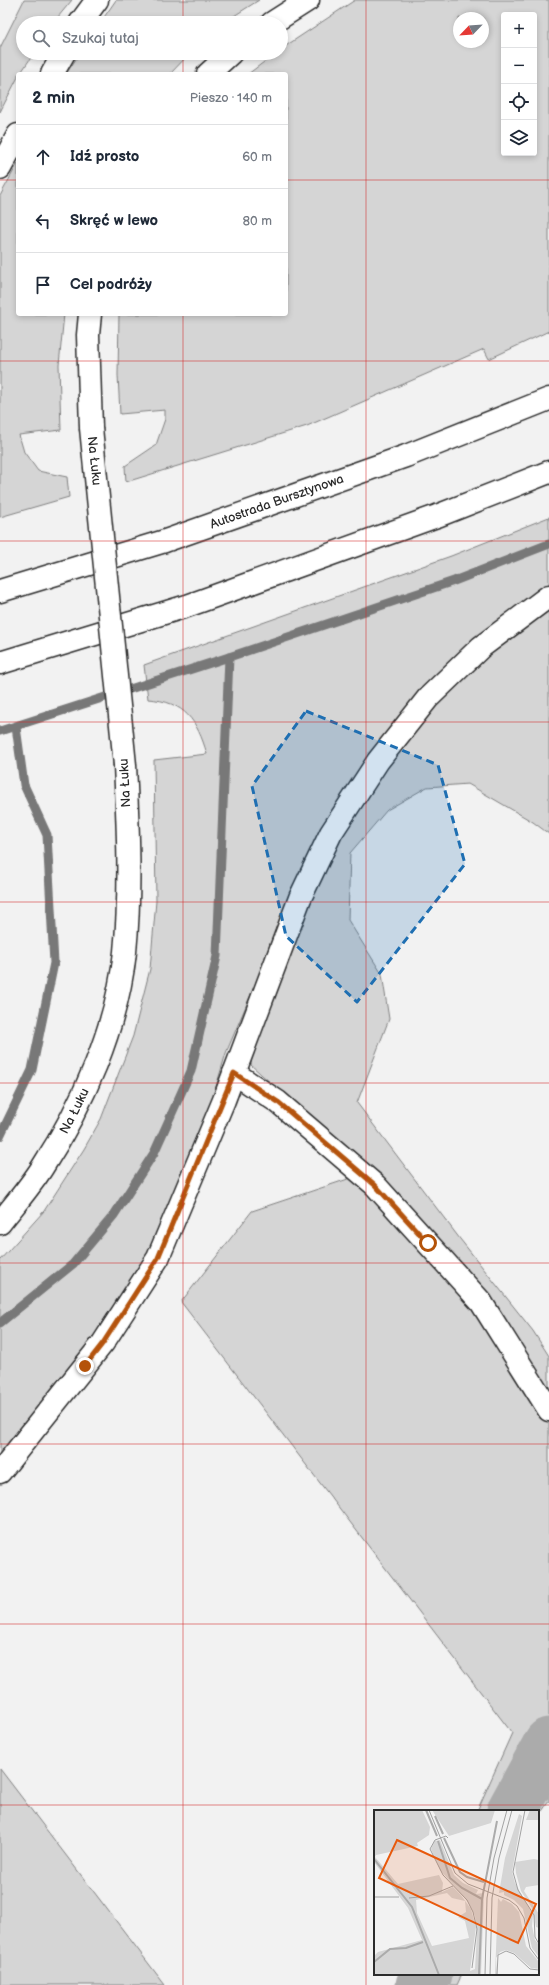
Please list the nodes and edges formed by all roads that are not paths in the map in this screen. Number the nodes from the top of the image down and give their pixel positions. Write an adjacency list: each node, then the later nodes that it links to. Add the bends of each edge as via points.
1 (97, 0): 3 (main road)
2 (308, 0): 4 (main road)
3 (85, 16)
4 (283, 16)
5 (60, 60): 7 (main road)
6 (223, 60): 8 (main road)
7 (53, 72)
8 (210, 72)
9 (16, 139): 10 (main road)
10 (0, 168)
11 (90, 316): 18 (main road, Na Łuku, bridge, via 88,336 91,428 125,765 128,845 125,953 116,999 95,1066 70,1121 42,1169)
12 (549, 399): 14 (main road, Autostrada Bursztynowa, via 384,464 165,540)
13 (549, 472): 16 (main road, via 437,516 187,606)
14 (0, 591)
15 (549, 596): 17 (main road, via 481,647 428,698 378,761 331,833 300,898)
16 (0, 663)
17 (234, 1073): 19 (main road, via 278,1102 375,1185 481,1302); 20 (main road, via 158,1258 103,1343)
18 (0, 1223)
19 (549, 1410)
20 (0, 1472)

